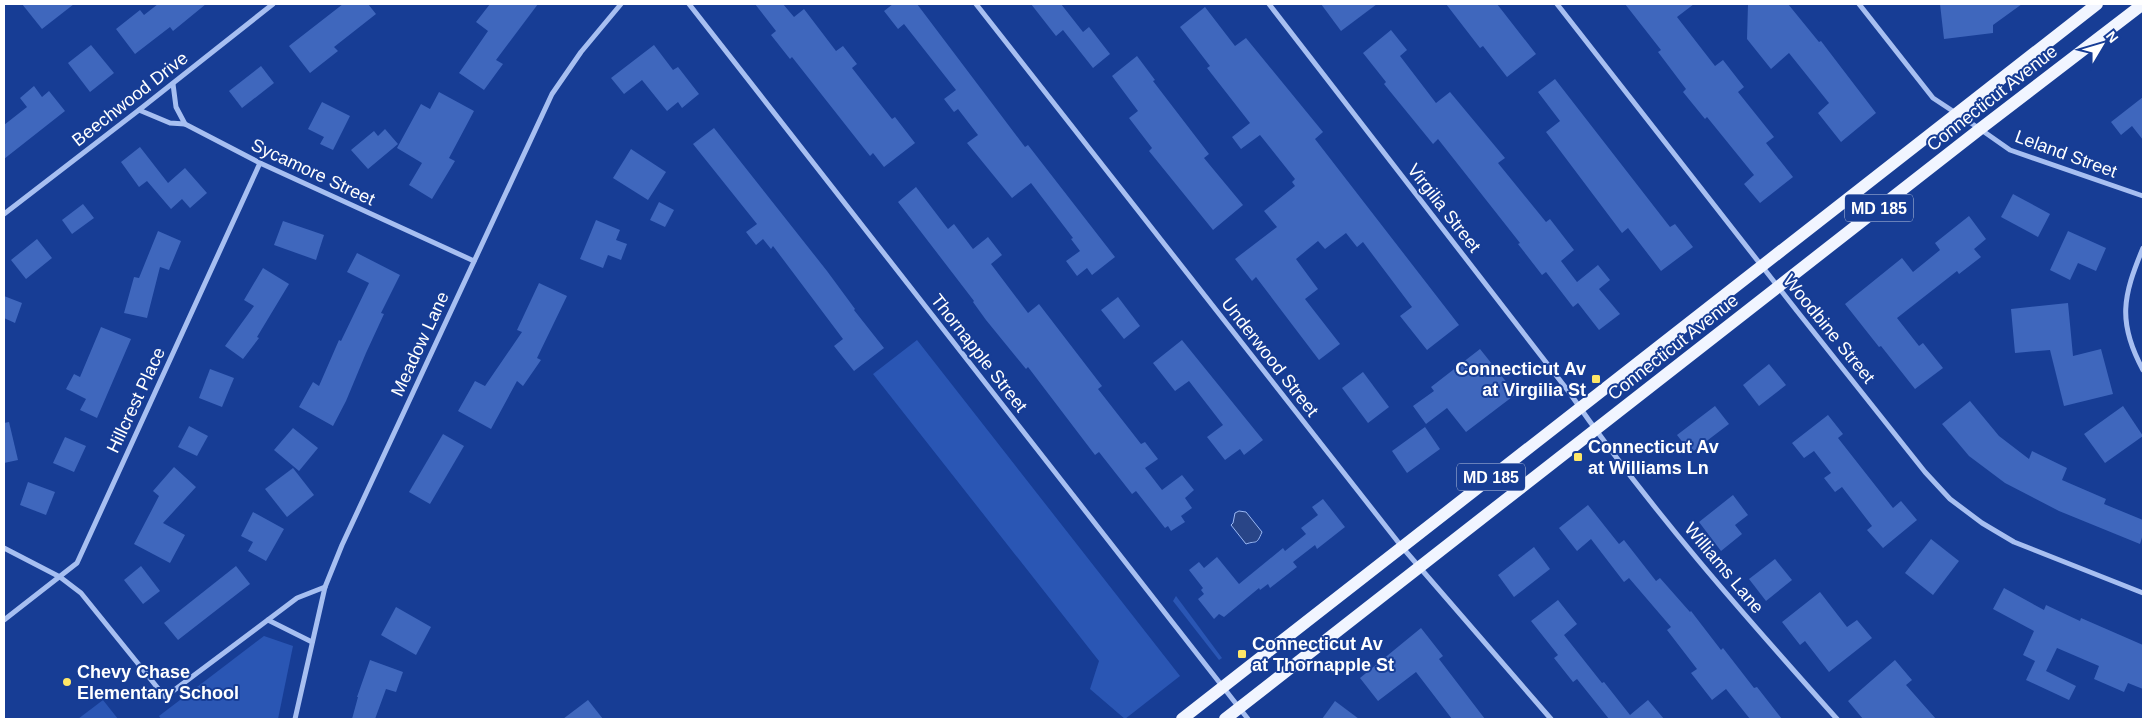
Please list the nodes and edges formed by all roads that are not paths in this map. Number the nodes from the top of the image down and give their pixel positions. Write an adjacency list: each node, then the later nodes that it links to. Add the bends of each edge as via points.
1 (273, 4): 10 (street, Beechwood Drive)
2 (621, 4): 19 (street, Meadow Lane, via 552,94)
3 (689, 4): 34 (street, Thornapple Street)
4 (976, 4): 25 (street, Underwood Street)
5 (1269, 4): 23 (street, Virgilia Street)
6 (1557, 4): 20 (street, Woodbine Street)
7 (1859, 4): 12 (street, Leland Street, via 1933,98)
8 (2097, 4): 12 (main road, Connecticut Avenue / MD 185)
9 (2143, 4): 14 (main road, Connecticut Avenue / MD 185)
10 (173, 84): 11 (street, Beechwood Drive); 13 (street, via 176,107)
11 (139, 110): 13 (street, Sycamore Street, via 170,123); 17 (street, Beechwood Drive)
12 (1956, 113): 14 (street, Leland Street); 20 (main road, Connecticut Avenue / MD 185)
13 (185, 124): 15 (street, Sycamore Street)
14 (1980, 130): 16 (street, Leland Street, via 2010,150); 21 (main road, Connecticut Avenue / MD 185)
15 (260, 164): 19 (street, Sycamore Street); 28 (street, Hillcrest Place, via 77,563)
16 (2143, 196)
17 (4, 214)
18 (2143, 248): 22 (street, via 2126,301 2126,327)
19 (474, 261): 29 (street, Meadow Lane)
20 (1761, 266): 21 (street, Woodbine Street); 23 (main road, Connecticut Avenue / MD 185)
21 (1778, 287): 24 (main road, Connecticut Avenue / MD 185); 30 (street, Woodbine Street, via 1950,498 2014,542)
22 (2143, 370)
23 (1580, 408): 24 (street, Virgilia Street); 25 (main road, Connecticut Avenue / MD 185)
24 (1594, 430): 27 (main road, Connecticut Avenue / MD 185); 41 (street, Williams Lane, via 1725,592)
25 (1402, 547): 27 (street, Underwood Street); 34 (main road, Connecticut Avenue / MD 185)
26 (4, 548): 28 (street)
27 (1419, 568): 35 (main road, Connecticut Avenue / MD 185); 40 (street, Underwood Street)
28 (60, 577): 31 (street, Hillcrest Place); 32 (street, via 81,593 165,697)
29 (325, 587): 32 (street, via 296,598); 33 (street, Meadow Lane)
30 (2143, 593)
31 (4, 620)
32 (268, 620): 33 (street)
33 (312, 642): 36 (street, Meadow Lane)
34 (1223, 687): 35 (street, Thornapple Street); 37 (main road, Connecticut Avenue / MD 185)
35 (1239, 708): 38 (main road, Connecticut Avenue / MD 185); 39 (street, Thornapple Street)
36 (295, 719)
37 (1182, 719)
38 (1225, 719)
39 (1248, 719)
40 (1551, 719)
41 (1837, 719)

